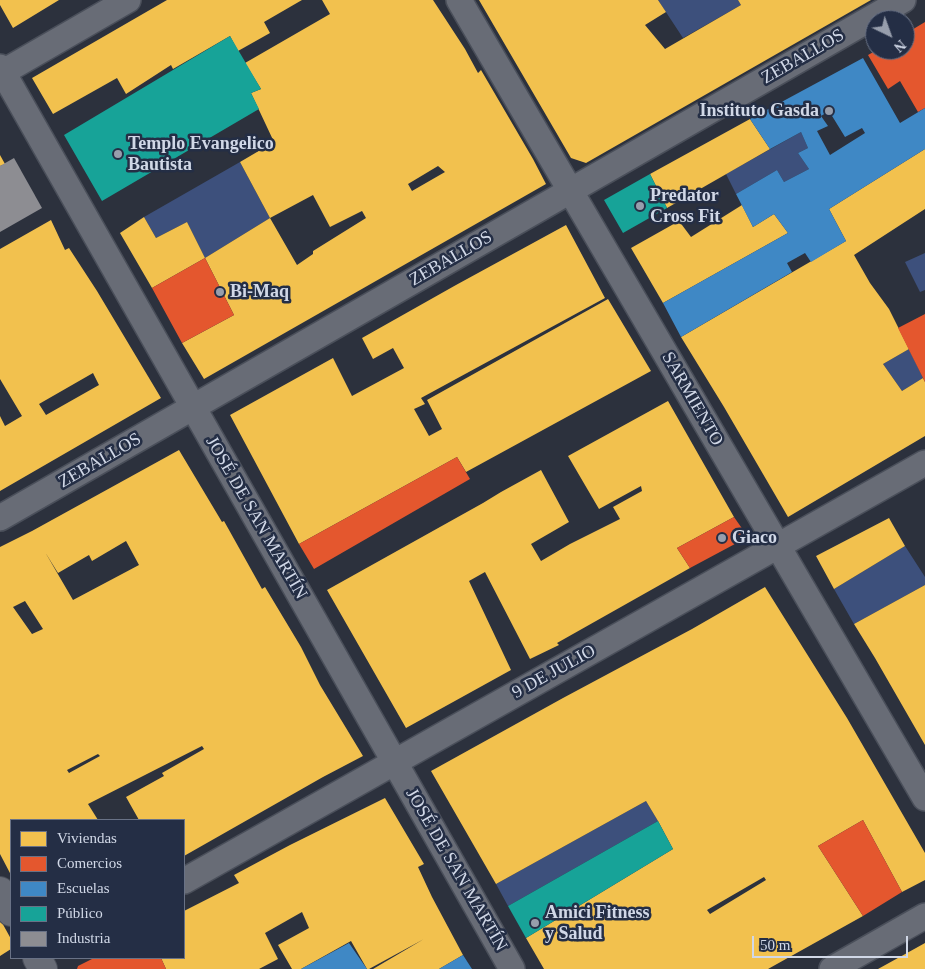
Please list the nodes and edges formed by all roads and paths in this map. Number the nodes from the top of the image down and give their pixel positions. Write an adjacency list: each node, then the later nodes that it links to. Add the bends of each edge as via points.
1 (128, 0): 4 (street)
2 (459, 0): 5 (street, SARMIENTO)
3 (903, 0): 5 (street, ZEBALLOS)
4 (1, 71): 6 (street, JOSÉ DE SAN MARTÍN)
5 (570, 191): 6 (street, ZEBALLOS); 9 (street, SARMIENTO)
6 (193, 407): 8 (street, ZEBALLOS); 10 (street, JOSÉ DE SAN MARTÍN)
7 (925, 463): 9 (street, 9 DE JULIO)
8 (0, 518)
9 (777, 546): 10 (street, 9 DE JULIO); 11 (street, SARMIENTO)
10 (395, 762): 12 (street, 9 DE JULIO); 16 (street, JOSÉ DE SAN MARTÍN)
11 (925, 798)
12 (185, 880)
13 (0, 891): 14 (main road)
14 (10, 910)
15 (925, 916): 17 (street)
16 (512, 969)
17 (832, 969)

